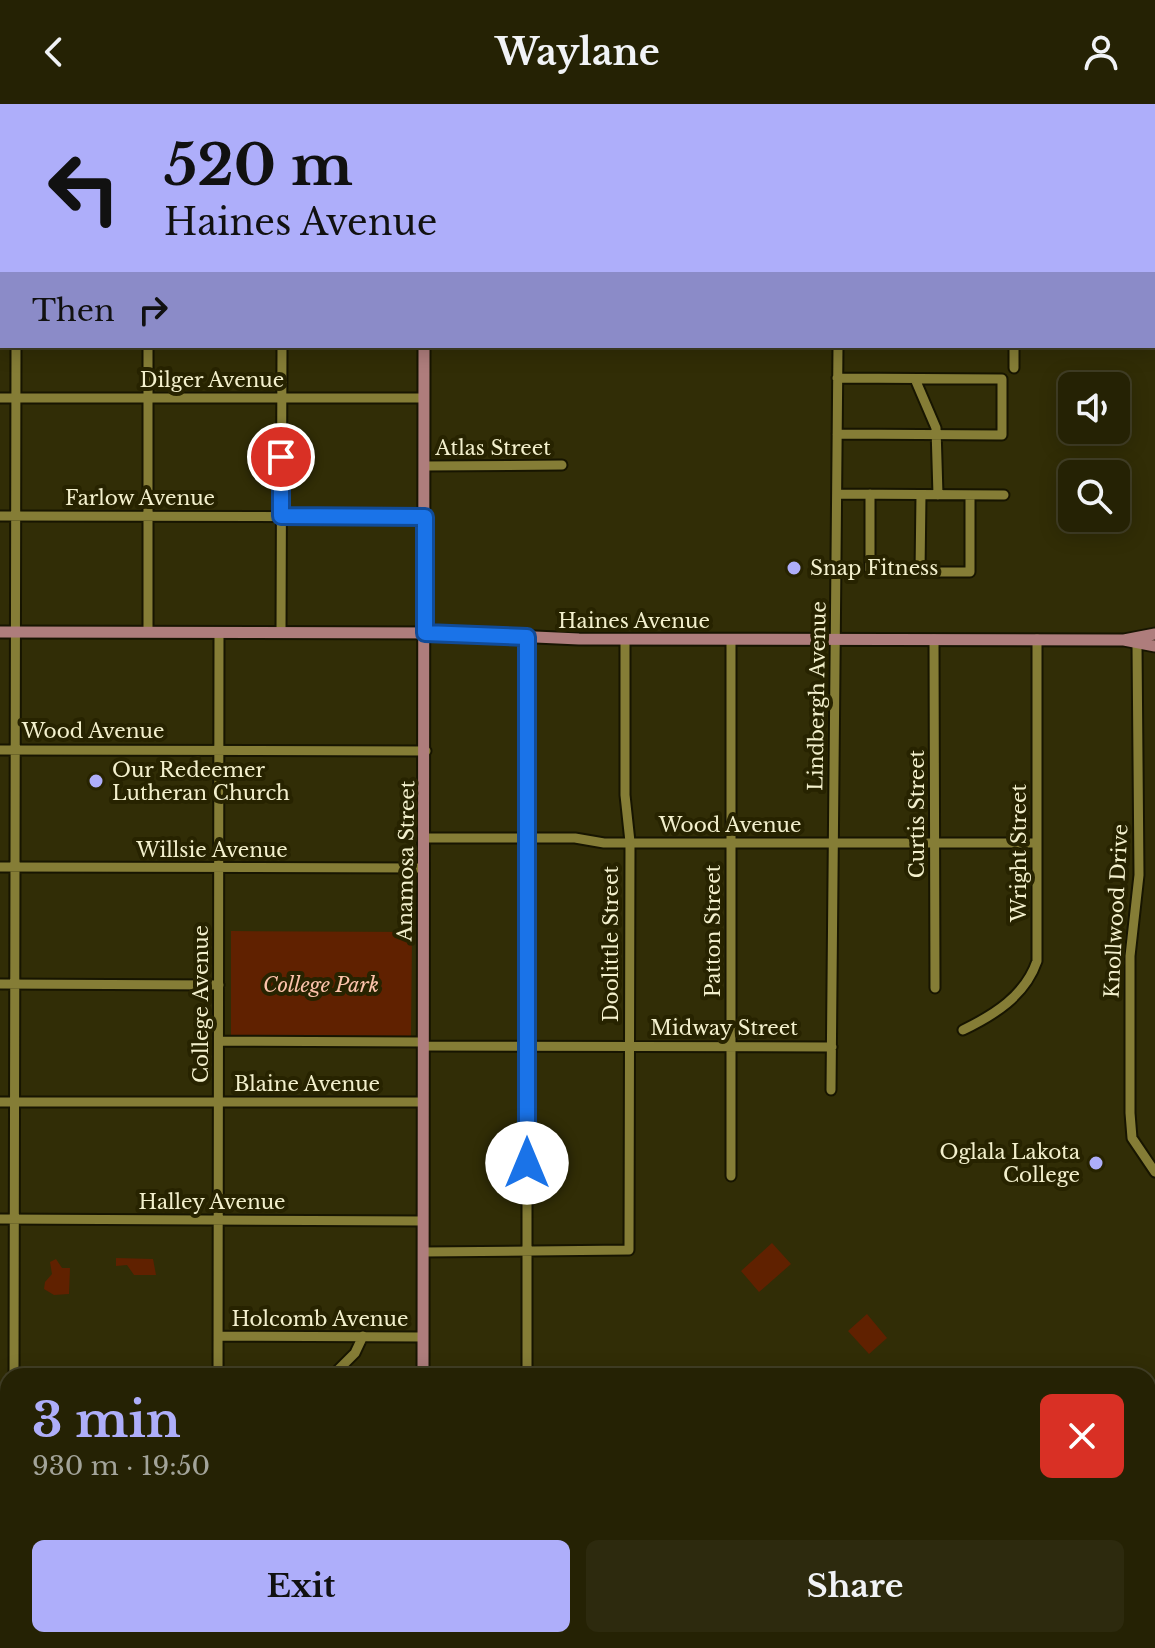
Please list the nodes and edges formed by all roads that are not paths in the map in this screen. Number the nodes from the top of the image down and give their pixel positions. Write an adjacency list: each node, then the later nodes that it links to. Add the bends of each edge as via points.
1 (16, 348): 11 (street)
2 (148, 348): 12 (street)
3 (282, 348): 13 (street)
4 (424, 348): 14 (main road, Anamosa Street)
5 (838, 348): 8 (street, Lindbergh Avenue)
6 (1014, 348): 7 (street)
7 (1014, 368)
8 (837, 378): 9 (street); 15 (street, Lindbergh Avenue)
9 (915, 379): 16 (street); 16 (street, via 1002,379 1002,435)
10 (0, 398): 11 (street, Dilger Avenue)
11 (15, 398): 12 (street, Dilger Avenue); 25 (street)
12 (148, 398): 13 (street, Dilger Avenue); 27 (street)
13 (281, 398): 14 (street, Dilger Avenue); 28 (street)
14 (424, 398): 18 (main road, Anamosa Street)
15 (837, 434): 16 (street); 19 (street, Lindbergh Avenue)
16 (937, 435): 22 (street)
17 (562, 465): 18 (street, Atlas Street)
18 (425, 466): 29 (main road, Anamosa Street)
19 (837, 494): 20 (street); 41 (street, Lindbergh Avenue)
20 (870, 494): 21 (street); 30 (street, via 870,572)
21 (921, 495): 22 (street); 30 (street)
22 (938, 495): 23 (street)
23 (970, 495): 24 (street); 30 (street, via 970,572)
24 (1004, 495)
25 (15, 515): 26 (street, Farlow Avenue); 27 (street, Farlow Avenue); 32 (street)
26 (0, 516)
27 (148, 516): 28 (street, Farlow Avenue); 33 (street)
28 (281, 516): 29 (street, Farlow Avenue); 35 (street)
29 (425, 517): 36 (main road, Anamosa Street)
30 (920, 572)
31 (0, 632): 32 (main road, Haines Avenue)
32 (15, 632): 33 (main road, Haines Avenue); 48 (street)
33 (148, 632): 34 (main road, Haines Avenue)
34 (219, 633): 35 (main road, Haines Avenue); 46 (street, College Avenue)
35 (281, 633): 36 (main road, Haines Avenue)
36 (425, 633): 37 (main road, Haines Avenue); 49 (main road, Anamosa Street)
37 (527, 637): 39 (main road, Haines Avenue); 51 (street)
38 (1155, 637): 44 (main road)
39 (625, 639): 40 (main road, Haines Avenue); 52 (street, Doolittle Street)
40 (731, 639): 41 (main road, Haines Avenue); 53 (street, Patton Street)
41 (835, 639): 42 (main road, Haines Avenue); 54 (street, Lindbergh Avenue)
42 (934, 639): 43 (main road, Haines Avenue); 55 (street, Curtis Street)
43 (1037, 639): 44 (main road, Haines Avenue); 56 (street, Wright Street)
44 (1138, 640): 45 (main road); 77 (street, Knollwood Drive, via 1139,875 1130,956 1130,1128)
45 (1155, 646)
46 (219, 749): 48 (street, Wood Avenue); 49 (street, Wood Avenue); 59 (street, College Avenue)
47 (0, 750): 48 (street, Wood Avenue)
48 (15, 750): 58 (street)
49 (426, 751): 50 (main road, Anamosa Street)
50 (425, 838): 51 (street, Wood Avenue); 60 (main road, Anamosa Street)
51 (528, 838): 52 (street, Wood Avenue); 70 (street)
52 (630, 842): 53 (street, Wood Avenue); 68 (street, Doolittle Street)
53 (731, 843): 54 (street, Wood Avenue); 69 (street, Patton Street)
54 (833, 843): 55 (street, Wood Avenue); 71 (street, Lindbergh Avenue)
55 (935, 843): 56 (street, Wood Avenue); 64 (street, Curtis Street)
56 (1036, 843): 65 (street, Wright Street, via 1034,971 1009,1002)
57 (0, 867): 58 (street, Willsie Avenue)
58 (15, 867): 59 (street, Willsie Avenue); 62 (street)
59 (219, 867): 60 (street, Willsie Avenue); 63 (street, College Avenue)
60 (424, 868): 67 (main road, Anamosa Street)
61 (0, 984): 62 (street)
62 (15, 984): 63 (street); 74 (street)
63 (219, 985): 66 (street, College Avenue)
64 (935, 988)
65 (963, 1030)
66 (219, 1041): 67 (street, Midway Street); 75 (street, College Avenue)
67 (423, 1044): 70 (street, Midway Street); 76 (main road, Anamosa Street)
68 (629, 1046): 69 (street, Midway Street); 70 (street, Midway Street); 83 (street, Doolittle Street, via 629,1250)
69 (731, 1046): 71 (street, Midway Street); 78 (street, Patton Street)
70 (527, 1047): 83 (street)
71 (832, 1047): 72 (street, Lindbergh Avenue)
72 (831, 1090)
73 (0, 1102): 74 (street, Blaine Avenue)
74 (15, 1102): 75 (street, Blaine Avenue); 80 (street)
75 (219, 1102): 76 (street, Blaine Avenue); 81 (street, College Avenue)
76 (422, 1102): 82 (main road, Anamosa Street)
77 (1155, 1172)
78 (731, 1176)
79 (0, 1219): 80 (street, Halley Avenue)
80 (15, 1219): 81 (street, Halley Avenue); 88 (street, via 8,1337)
81 (219, 1219): 82 (street, Halley Avenue); 85 (street, College Avenue)
82 (423, 1221): 84 (main road, Anamosa Street)
83 (527, 1251): 84 (street); 92 (street)
84 (423, 1252): 87 (main road, Anamosa Street)
85 (218, 1336): 86 (street, Holcomb Avenue); 89 (street, College Avenue)
86 (363, 1336): 87 (street, Holcomb Avenue); 90 (street)
87 (423, 1337): 91 (main road, Anamosa Street)
88 (13, 1368)
89 (218, 1368)
90 (340, 1368)
91 (423, 1368)
92 (527, 1368)

